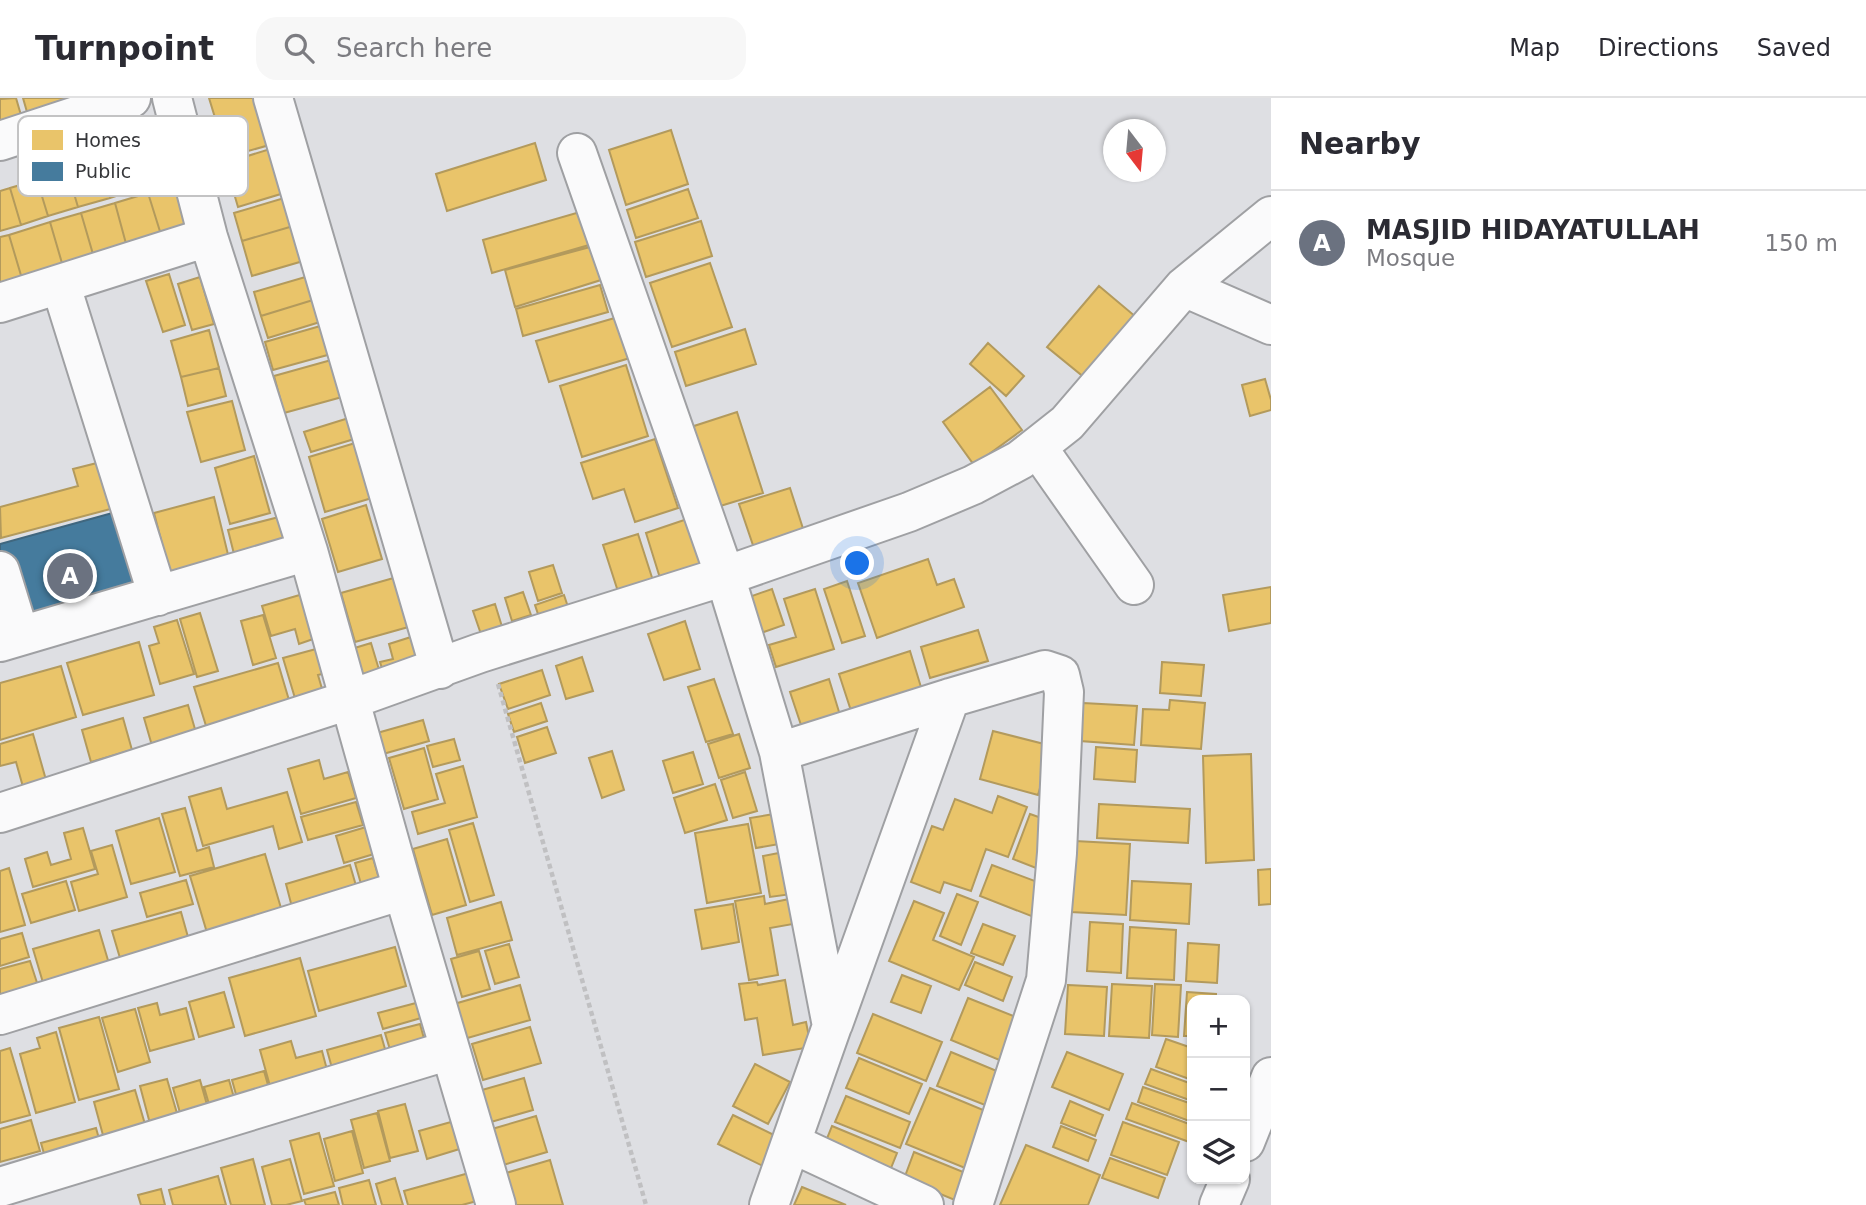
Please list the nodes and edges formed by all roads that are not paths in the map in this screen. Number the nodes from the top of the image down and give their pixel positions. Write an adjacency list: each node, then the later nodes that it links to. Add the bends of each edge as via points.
1 (131, 98): 4 (street)
2 (172, 98): 5 (street)
3 (273, 98): 23 (street)
4 (76, 116)
5 (177, 116)
6 (18, 135): 7 (street)
7 (0, 141)
8 (577, 153): 19 (street)
9 (197, 196): 11 (street)
10 (1271, 216): 13 (street)
11 (208, 237): 12 (street); 17 (street)
12 (61, 286): 14 (street); 21 (street)
13 (1184, 287): 15 (street); 16 (street, via 1067,423)
14 (0, 303)
15 (1271, 325)
16 (1037, 447): 19 (street, via 973,485 909,512); 20 (street)
17 (308, 551): 21 (street); 25 (street)
18 (0, 571): 22 (street)
19 (725, 576): 23 (street); 26 (street)
20 (1134, 585)
21 (158, 596): 22 (street)
22 (10, 639)
23 (465, 659): 25 (street)
24 (950, 698): 26 (street); 30 (street); 40 (street, via 1045,670 1060,675 1064,692 1058,853 1046,980)
25 (349, 700): 27 (street); 28 (street)
26 (779, 752): 30 (street)
27 (0, 813)
28 (403, 890): 29 (street); 31 (street)
29 (0, 1015)
30 (832, 1026): 34 (street)
31 (450, 1050): 36 (street); 37 (street)
32 (1271, 1077): 33 (street)
33 (1250, 1130)
34 (791, 1143): 38 (street); 39 (street)
35 (1228, 1184): 41 (street)
36 (0, 1187)
37 (488, 1203)
38 (769, 1205)
39 (924, 1205)
40 (972, 1205)
41 (1219, 1205)

